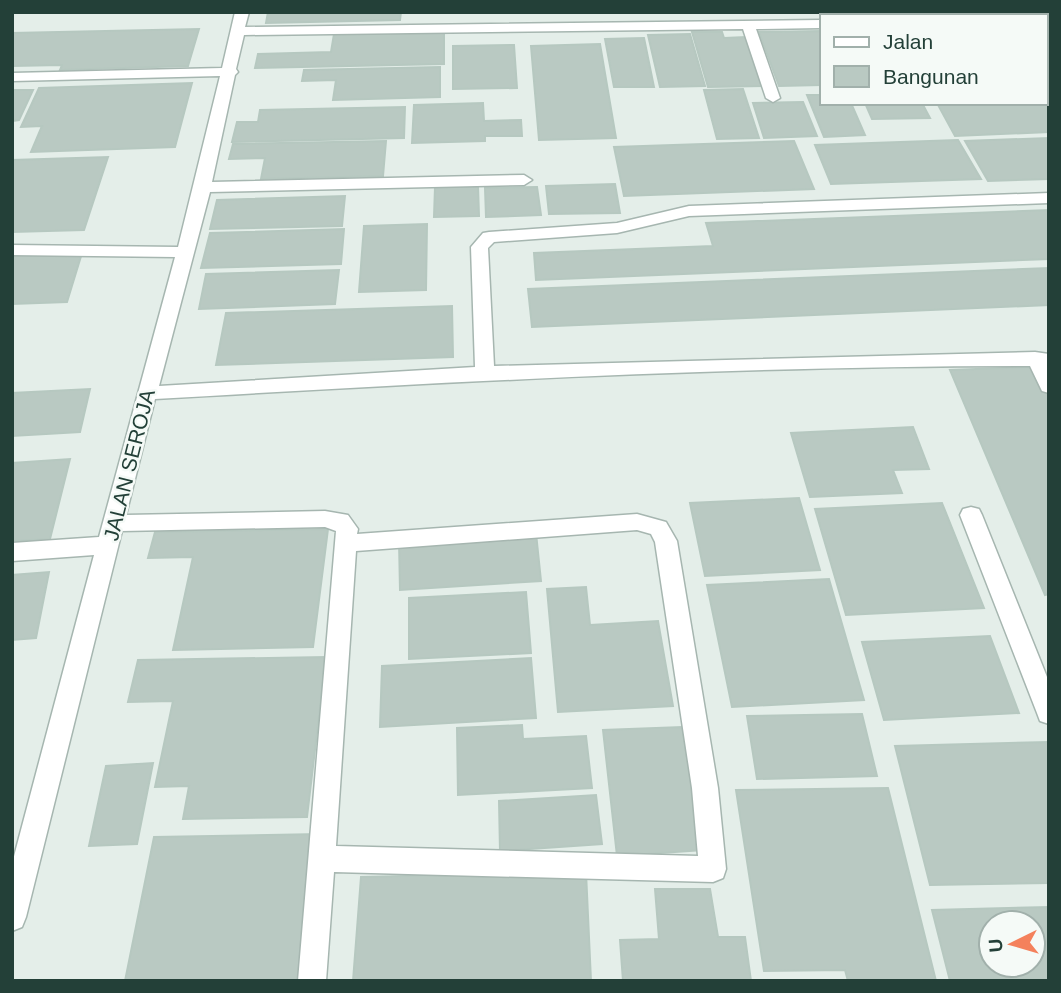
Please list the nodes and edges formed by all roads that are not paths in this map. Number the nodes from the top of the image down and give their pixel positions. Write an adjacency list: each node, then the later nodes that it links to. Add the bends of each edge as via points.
1 (241, 22): 3 (street); 4 (street, JALAN SEROJA)
2 (820, 24): 3 (street)
3 (748, 25): 6 (street)
4 (231, 72): 5 (street); 8 (street, JALAN SEROJA)
5 (12, 77)
6 (773, 98)
7 (524, 180): 8 (street)
8 (203, 187): 11 (street, JALAN SEROJA)
9 (1049, 198): 13 (street, via 689,211 617,228 489,237 479,247)
10 (12, 250): 11 (street)
11 (184, 252): 15 (street, JALAN SEROJA)
12 (1042, 359): 13 (street); 14 (street)
13 (485, 373): 15 (street)
14 (1049, 386)
15 (147, 393): 17 (street, JALAN SEROJA)
16 (971, 515): 21 (street)
17 (113, 523): 18 (street, via 330,519 345,524); 19 (street, JALAN SEROJA)
18 (348, 543): 22 (street); 22 (street, via 637,522 659,528 666,541 705,788 713,869)
19 (108, 545): 20 (street); 23 (street, JALAN SEROJA)
20 (12, 552)
21 (1049, 713)
22 (322, 859): 24 (street)
23 (12, 917)
24 (312, 981)

